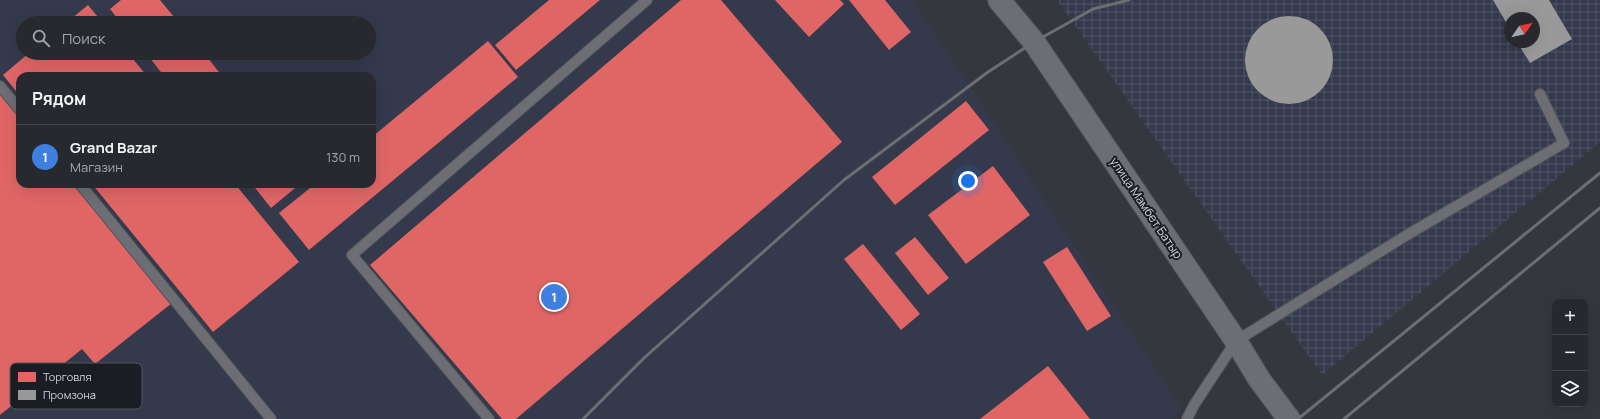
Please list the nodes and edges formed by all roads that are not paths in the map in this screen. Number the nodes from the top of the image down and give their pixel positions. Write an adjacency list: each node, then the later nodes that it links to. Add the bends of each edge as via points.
1 (647, 0): 9 (lane, via 352,255)
2 (999, 0): 7 (main road, улица Мамбет Батыр, via 1034,42)
3 (0, 86): 5 (lane)
4 (1540, 94): 7 (lane, via 1564,143 1406,235)
5 (16, 105)
6 (83, 188): 8 (lane)
7 (1236, 341): 10 (lane); 11 (main road, улица Мамбет Батыр, via 1259,379)
8 (271, 419)
9 (489, 419)
10 (1187, 419)
11 (1290, 419)

